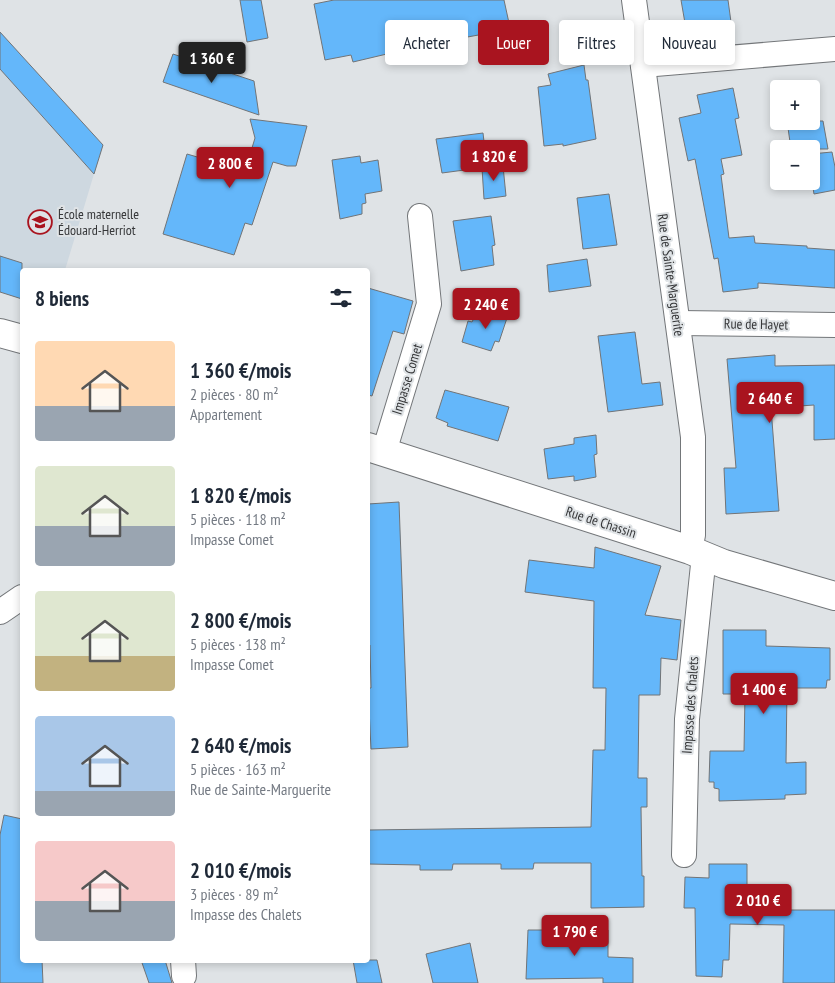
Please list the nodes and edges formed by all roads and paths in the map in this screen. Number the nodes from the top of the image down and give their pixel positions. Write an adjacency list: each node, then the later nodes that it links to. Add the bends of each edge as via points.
1 (634, 0): 3 (street, Rue de Sainte-Marguerite)
2 (835, 48): 3 (street)
3 (643, 65): 5 (street, Rue de Sainte-Marguerite)
4 (420, 216): 9 (street, Impasse Comet, via 429,304)
5 (678, 323): 6 (street, Rue de Hayet); 10 (street, Rue de Sainte-Marguerite, via 693,437 693,535)
6 (835, 325)
7 (0, 333): 8 (street)
8 (20, 339)
9 (376, 449): 10 (street, Rue de Chassin)
10 (697, 553): 11 (street, Rue de Chassin); 14 (street, Impasse des Chalets, via 687,719)
11 (835, 596)
12 (20, 597): 13 (street)
13 (0, 612)
14 (684, 855)

